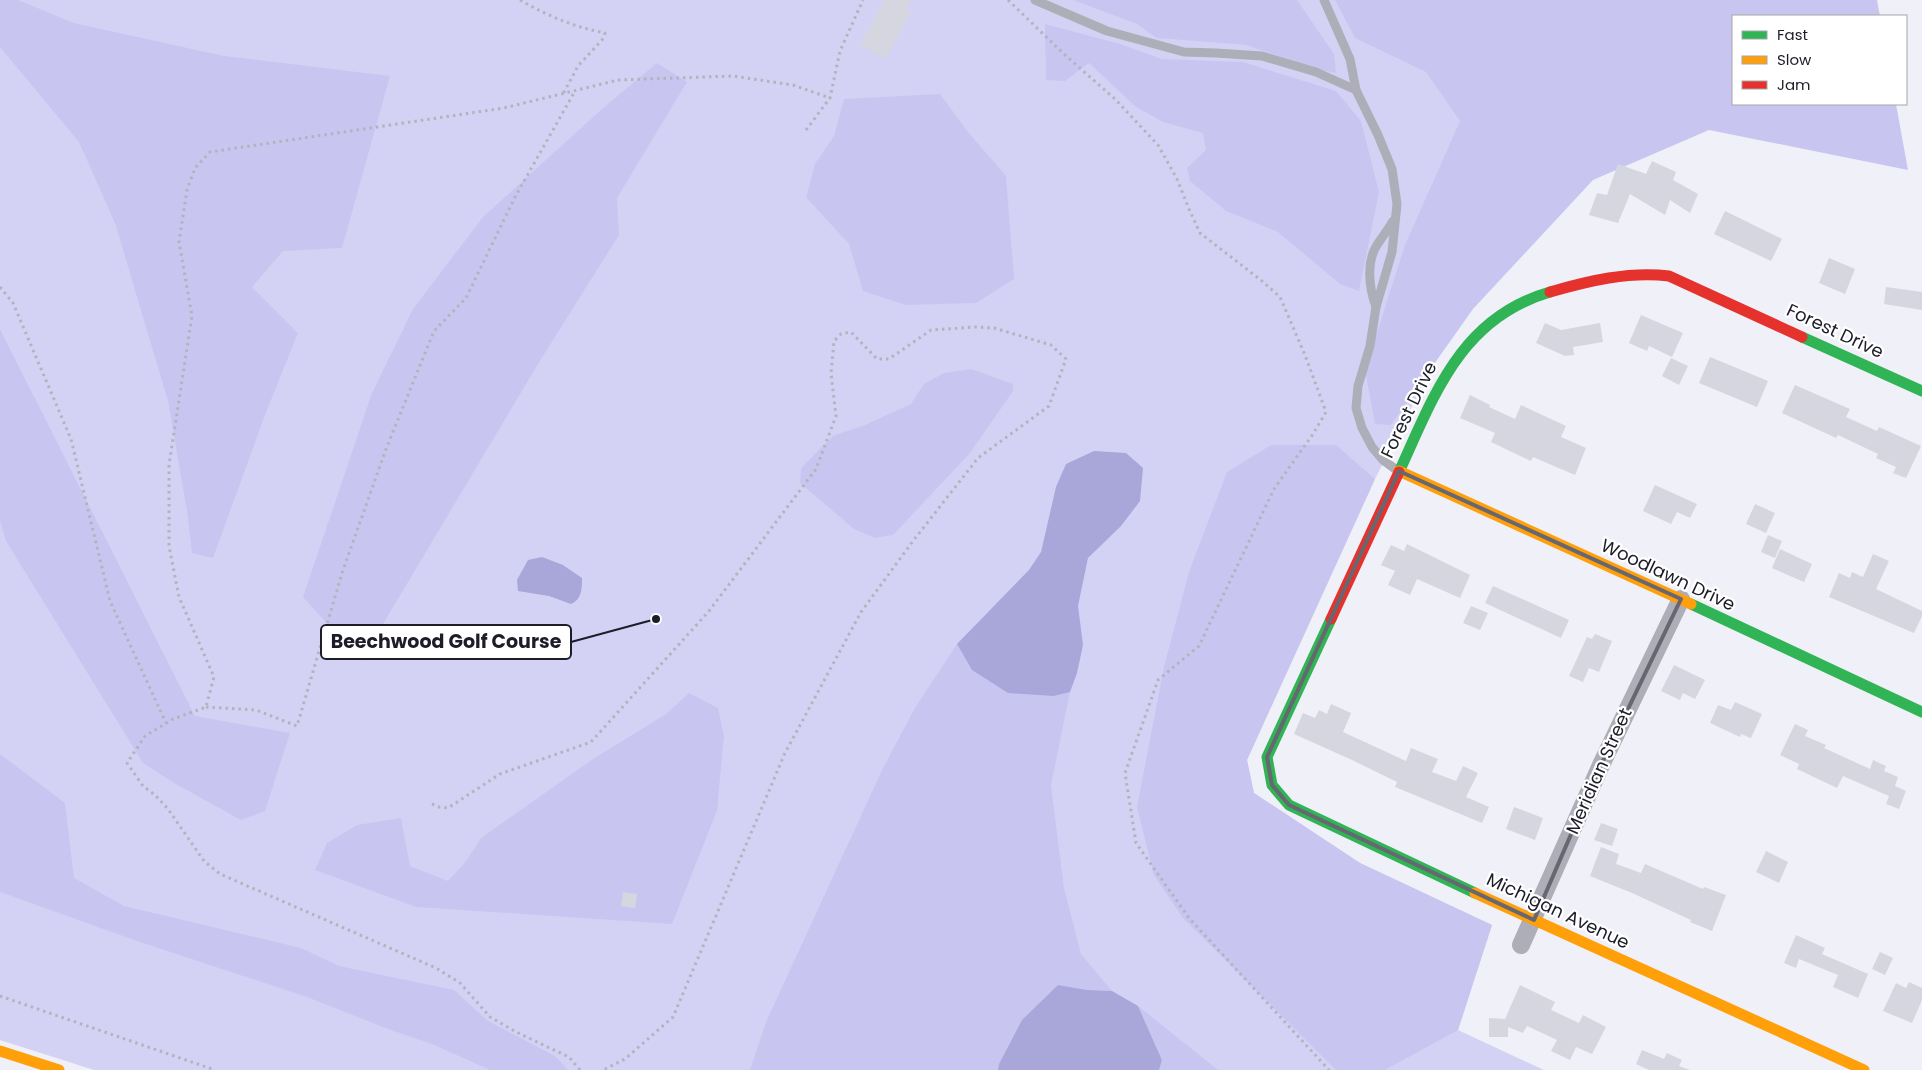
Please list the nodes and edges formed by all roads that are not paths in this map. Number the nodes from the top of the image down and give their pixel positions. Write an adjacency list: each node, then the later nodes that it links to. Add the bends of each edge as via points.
1 (1035, 0): 3 (lane, via 1107,31 1184,52 1262,56 1316,72)
2 (1324, 0): 3 (lane, via 1350,59)
3 (1356, 90): 4 (lane, via 1392,169 1397,204)
4 (1394, 219): 5 (lane, via 1392,252); 5 (lane, via 1370,261)
5 (1376, 307): 7 (lane, via 1356,408 1372,447)
6 (1922, 391): 7 (street, Forest Drive, via 1686,282 1669,276 1636,274 1547,292 1518,304 1493,320 1450,365)
7 (1399, 471): 8 (street, Woodlawn Drive); 10 (street, Forest Drive)
8 (1681, 599): 9 (street, Woodlawn Drive); 11 (street, Meridian Street, via 1601,765)
9 (1922, 712)
10 (1267, 757): 11 (street, Michigan Avenue, via 1272,785 1289,805)
11 (1534, 920): 12 (street, Meridian Street); 15 (street, Michigan Avenue)
12 (1521, 945)
13 (0, 1051): 14 (street)
14 (59, 1070)
15 (1864, 1070)

